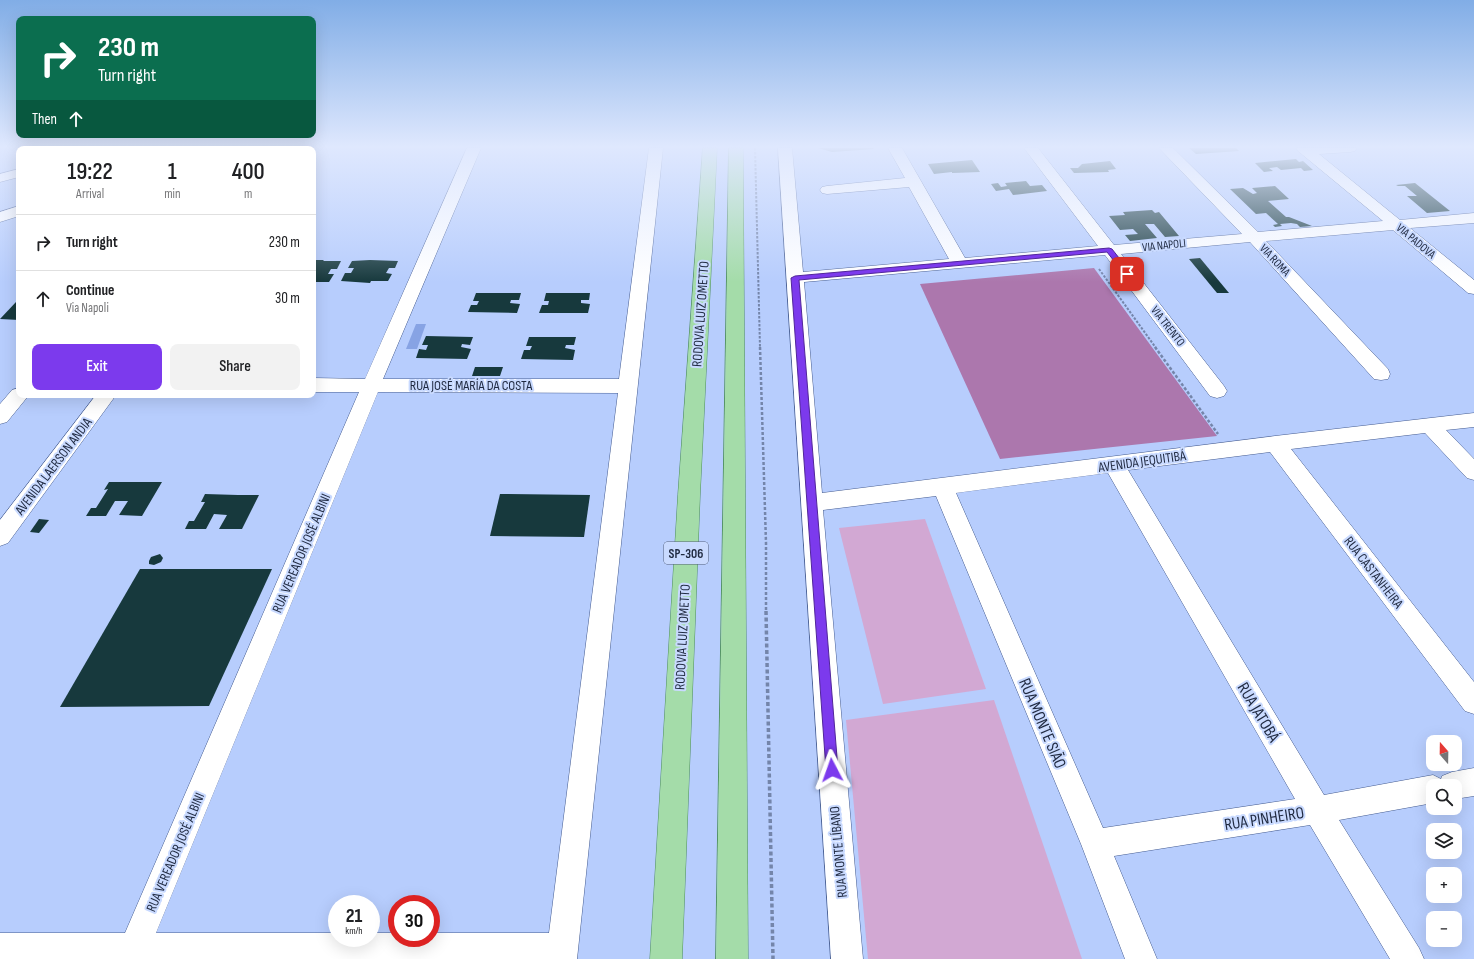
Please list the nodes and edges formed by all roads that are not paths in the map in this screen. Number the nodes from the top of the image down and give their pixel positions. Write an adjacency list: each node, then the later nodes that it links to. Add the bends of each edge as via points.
1 (455, 193): 21 (street, RUA VEREADOR JOSÉ ALBINI)
2 (651, 193): 22 (street)
3 (707, 193): 44 (main road, RODOVIA LUIZ OMETTO / SP-306, via 688,495)
4 (736, 193): 45 (main road)
5 (788, 193): 17 (street, RUA MONTE LÍBANO)
6 (919, 193): 16 (street)
7 (1065, 193): 15 (street, VIA TRENTO)
8 (1210, 193): 14 (street, VIA ROMA)
9 (1358, 193): 13 (street, VIA PADOVA)
10 (16, 212): 11 (street)
11 (0, 217)
12 (1474, 218): 13 (street, VIA NAPOLI)
13 (1397, 225): 14 (street, VIA NAPOLI); 18 (street, VIA PADOVA)
14 (1253, 236): 15 (street, VIA NAPOLI); 19 (street, VIA ROMA)
15 (1109, 250): 16 (street, VIA NAPOLI); 23 (street, VIA TRENTO)
16 (960, 264): 17 (street, VIA NAPOLI)
17 (795, 278): 33 (street, RUA MONTE LÍBANO)
18 (1474, 289)
19 (1381, 374)
20 (316, 385): 21 (street, RUA JOSÉ MARÍA DA COSTA)
21 (372, 385): 22 (street, RUA JOSÉ MARÍA DA COSTA); 42 (street, RUA VEREADOR JOSÉ ALBINI)
22 (629, 386): 43 (street)
23 (1217, 391)
24 (16, 398): 26 (street)
25 (104, 398): 34 (street, AVENIDA LAERSON ANDIA)
26 (0, 417)
27 (1474, 420): 28 (street, AVENIDA JEQUITIBÁ)
28 (1429, 425): 29 (street, AVENIDA JEQUITIBÁ); 31 (street)
29 (1274, 443): 30 (street, AVENIDA JEQUITIBÁ); 35 (street, RUA CASTANHEIRA)
30 (1113, 464): 32 (street, AVENIDA JEQUITIBÁ); 39 (street, RUA JATOBÁ)
31 (1474, 472)
32 (943, 487): 33 (street, AVENIDA JEQUITIBÁ); 40 (street, RUA MONTE SIÃO)
33 (811, 503): 46 (street, RUA MONTE LÍBANO)
34 (0, 537)
35 (1474, 702)
36 (1474, 782): 37 (street)
37 (1462, 784)
38 (1426, 791): 39 (street, RUA PINHEIRO)
39 (1317, 810): 40 (street, RUA PINHEIRO); 48 (street, RUA JATOBÁ)
40 (1095, 844): 47 (street, RUA MONTE SIÃO)
41 (0, 949): 42 (street)
42 (132, 954): 43 (street)
43 (562, 954)
44 (666, 959)
45 (732, 959)
46 (847, 959)
47 (1141, 959)
48 (1408, 959)

